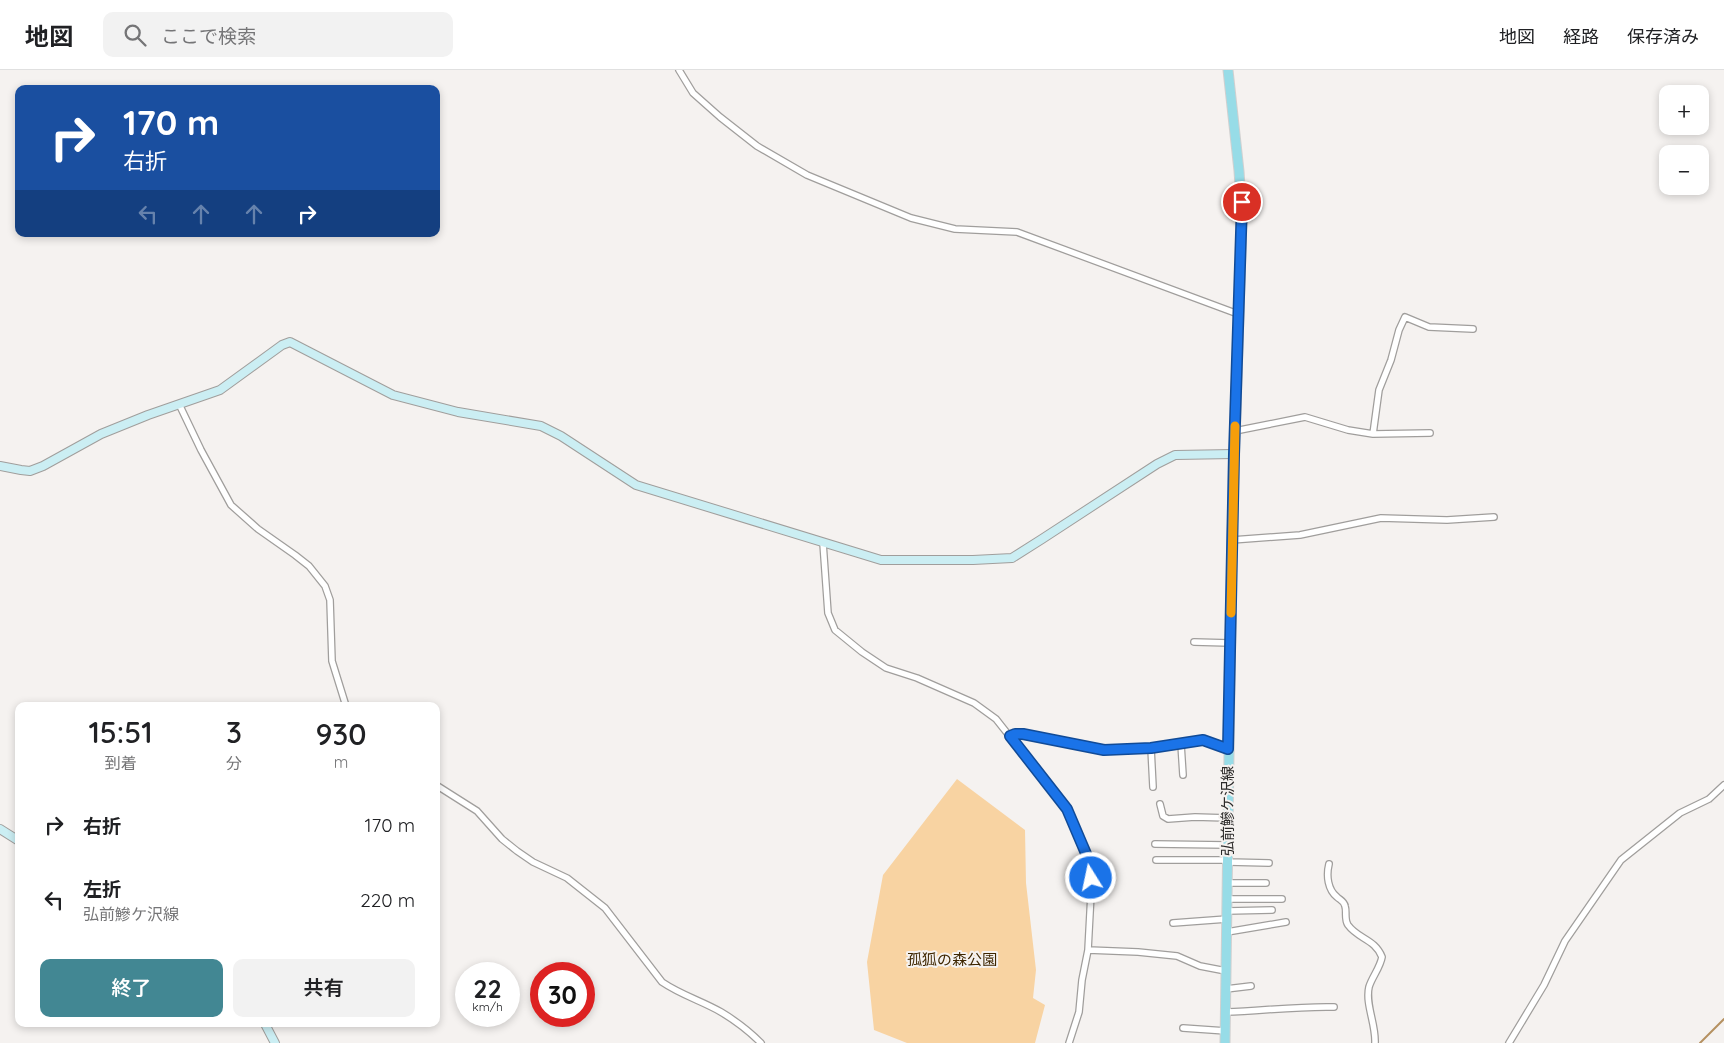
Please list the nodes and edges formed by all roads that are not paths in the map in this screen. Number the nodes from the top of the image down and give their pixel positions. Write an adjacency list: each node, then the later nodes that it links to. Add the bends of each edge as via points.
1 (679, 70): 3 (street, via 693,93 720,117 757,146 807,175 911,218 955,229 1017,232)
2 (1228, 70): 3 (main road, 弘前鰺ケ沢線, via 1242,202)
3 (1238, 314): 6 (main road, 弘前鰺ケ沢線)
4 (1473, 329): 8 (street, via 1429,327 1405,317 1379,390)
5 (179, 404): 10 (street, via 101,434 30,471); 13 (street, via 220,390 290,342 393,395 458,412 541,426 636,485); 16 (street, via 231,505 302,561 325,586 330,600 332,660)
6 (1235, 431): 8 (street, via 1305,417); 9 (main road, 弘前鰺ケ沢線)
7 (1430, 433): 8 (street)
8 (1373, 434)
9 (1234, 454): 12 (main road, 弘前鰺ケ沢線); 13 (street, via 1175,455 1012,558 880,560)
10 (0, 466)
11 (1494, 517): 12 (street, via 1446,520 1381,518 1300,535)
12 (1232, 540): 15 (main road, 弘前鰺ケ沢線)
13 (823, 543): 17 (street, via 828,613 835,630 886,668 974,703 996,719)
14 (1194, 642): 15 (street)
15 (1230, 643): 20 (main road, 弘前鰺ケ沢線)
16 (345, 702)
17 (1010, 736): 19 (street, via 1023,734 1104,750); 44 (street, via 1067,809 1090,863)
18 (1181, 744): 19 (street); 20 (street, via 1203,740); 21 (street)
19 (1151, 748): 23 (street)
20 (1228, 749): 26 (main road, 弘前鰺ケ沢線)
21 (1183, 774)
22 (1724, 785): 58 (street, via 1709,799 1680,813 1621,860 1565,941)
23 (1153, 787)
24 (440, 788): 54 (street, via 477,811 517,852 567,878 605,908 662,982 720,1011)
25 (1160, 804): 26 (street, via 1163,816 1168,819)
26 (1228, 818): 30 (main road, 弘前鰺ケ沢線)
27 (0, 829): 28 (street)
28 (15, 838)
29 (1155, 844): 30 (street)
30 (1228, 845): 32 (main road, 弘前鰺ケ沢線)
31 (1156, 860): 32 (street)
32 (1228, 861): 33 (street); 35 (main road, 弘前鰺ケ沢線)
33 (1269, 863)
34 (1330, 864): 57 (street, via 1330,889 1346,906 1348,925 1374,945 1382,957 1369,987)
35 (1228, 883): 36 (street); 37 (main road, 弘前鰺ケ沢線)
36 (1266, 883)
37 (1228, 899): 38 (street); 40 (main road, 弘前鰺ケ沢線)
38 (1282, 899)
39 (1272, 910): 40 (street)
40 (1227, 915): 42 (street); 43 (main road, 弘前鰺ケ沢線)
41 (1286, 922): 43 (street)
42 (1173, 923)
43 (1227, 932): 45 (main road, 弘前鰺ケ沢線)
44 (1088, 950): 45 (street, via 1177,956 1200,966); 55 (street, via 1079,1012)
45 (1226, 971): 47 (main road, 弘前鰺ケ沢線)
46 (1250, 986): 47 (street)
47 (1226, 989): 49 (main road, 弘前鰺ケ沢線)
48 (1334, 1007): 49 (street)
49 (1226, 1012): 52 (main road, 弘前鰺ケ沢線)
50 (267, 1027): 53 (street)
51 (1182, 1028): 52 (street)
52 (1226, 1031): 56 (main road, 弘前鰺ケ沢線)
53 (275, 1043)
54 (761, 1043)
55 (1069, 1043)
56 (1225, 1043)
57 (1375, 1043)
58 (1509, 1043)

